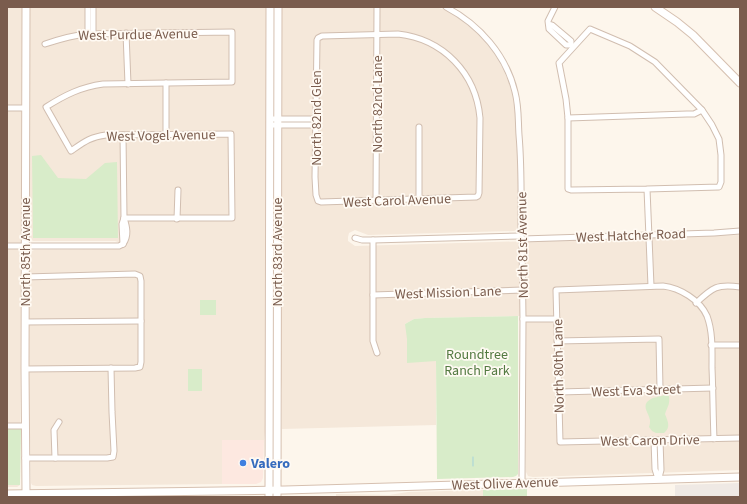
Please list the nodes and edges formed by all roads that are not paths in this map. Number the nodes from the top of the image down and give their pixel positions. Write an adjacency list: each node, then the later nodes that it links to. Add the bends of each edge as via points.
1 (26, 7): 19 (main road, North 85th Avenue)
2 (88, 7): 11 (street)
3 (93, 7): 11 (street)
4 (270, 7): 23 (main road, North 83rd Avenue)
5 (278, 7): 24 (main road, North 83rd Avenue)
6 (377, 7): 12 (street, North 82nd Lane)
7 (446, 7): 38 (street, North 81st Avenue, via 483,34 498,52 515,92 521,156)
8 (555, 7): 14 (street, via 548,21 549,29 566,45)
9 (655, 7): 16 (main road, via 693,35)
10 (126, 33): 11 (street, West Purdue Avenue); 15 (street, West Purdue Avenue, via 232,32 232,82); 17 (street)
11 (90, 34): 13 (street, West Purdue Avenue, via 66,37)
12 (378, 35): 22 (street, North 82nd Glen, via 322,36 316,40); 32 (street, West Carol Avenue, via 398,34 417,38 442,50 462,70 471,85 478,106 478,196); 33 (street, North 82nd Lane)
13 (45, 44)
14 (572, 46): 20 (street, via 590,29 630,46 655,62); 21 (street, via 559,63)
15 (166, 83): 17 (street); 28 (street)
16 (740, 83)
17 (128, 84): 27 (street, West Vogel Avenue, via 90,86 59,98 46,107 71,151 92,138)
18 (7, 108): 19 (street)
19 (26, 108): 42 (main road, North 85th Avenue)
20 (702, 110): 21 (street, via 694,114); 29 (street, via 719,139 719,187)
21 (568, 118): 29 (street, via 568,189)
22 (316, 119): 24 (street); 25 (street, North 82nd Glen)
23 (270, 122): 24 (street); 59 (main road, North 83rd Avenue)
24 (278, 122): 25 (street); 59 (main road, North 83rd Avenue)
25 (316, 125): 31 (street, North 82nd Glen)
26 (419, 127): 32 (street)
27 (123, 135): 28 (street, West Vogel Avenue); 34 (street)
28 (166, 135): 35 (street, West Vogel Avenue, via 232,134 232,218)
29 (647, 189): 37 (street)
30 (178, 190): 35 (street)
31 (317, 198): 33 (street, West Carol Avenue, via 320,202)
32 (419, 199): 33 (street, West Carol Avenue)
33 (376, 200)
34 (124, 218): 35 (street); 42 (street, via 127,237 119,246)
35 (177, 218)
36 (740, 231): 37 (street, West Hatcher Road)
37 (649, 234): 38 (street, West Hatcher Road); 44 (street)
38 (522, 237): 40 (street, West Hatcher Road); 46 (street, North 81st Avenue)
39 (355, 238): 40 (street, West Hatcher Road)
40 (373, 240): 47 (street)
41 (7, 246): 42 (street)
42 (26, 246): 43 (main road, North 85th Avenue)
43 (25, 276): 51 (street, via 135,274 140,276 141,281); 52 (main road, North 85th Avenue)
44 (651, 286): 48 (street, via 673,288); 50 (street, North 80th Lane, via 556,290)
45 (740, 287): 48 (street, via 717,287)
46 (522, 290): 47 (street, West Mission Lane); 49 (street, North 81st Avenue)
47 (373, 295): 56 (street, via 373,342)
48 (696, 302): 54 (street, via 708,319)
49 (523, 319): 50 (street); 75 (street, North 81st Avenue)
50 (557, 319): 53 (street, North 80th Lane)
51 (140, 321): 52 (street); 57 (street, via 140,367)
52 (25, 322): 58 (main road, North 85th Avenue)
53 (557, 341): 61 (street, via 659,339); 62 (street, North 80th Lane)
54 (711, 345): 55 (street); 60 (street)
55 (740, 345)
56 (377, 353)
57 (111, 368): 58 (street); 72 (street, via 113,456)
58 (24, 369): 65 (main road, North 85th Avenue)
59 (273, 381): 76 (main road, North 83rd Avenue)
60 (712, 388): 61 (street, West Eva Street); 67 (street)
61 (660, 389): 62 (street, West Eva Street)
62 (559, 392): 70 (street, North 80th Lane)
63 (59, 422): 72 (street, via 54,430)
64 (7, 426): 65 (street)
65 (25, 426): 71 (main road, North 85th Avenue)
66 (740, 438): 67 (street, West Caron Drive)
67 (714, 439): 69 (street, West Caron Drive)
68 (654, 440): 69 (street, West Caron Drive); 70 (street, West Caron Drive); 74 (street, via 654,469)
69 (660, 440): 74 (street, via 661,470)
70 (560, 442)
71 (25, 458): 72 (street); 78 (main road, North 85th Avenue)
72 (54, 458)
73 (740, 477): 74 (main road, West Olive Avenue)
74 (658, 479): 75 (main road, West Olive Avenue)
75 (522, 483): 76 (main road, West Olive Avenue)
76 (273, 493): 78 (main road, West Olive Avenue)
77 (7, 494): 78 (main road, West Olive Avenue)
78 (26, 495)

